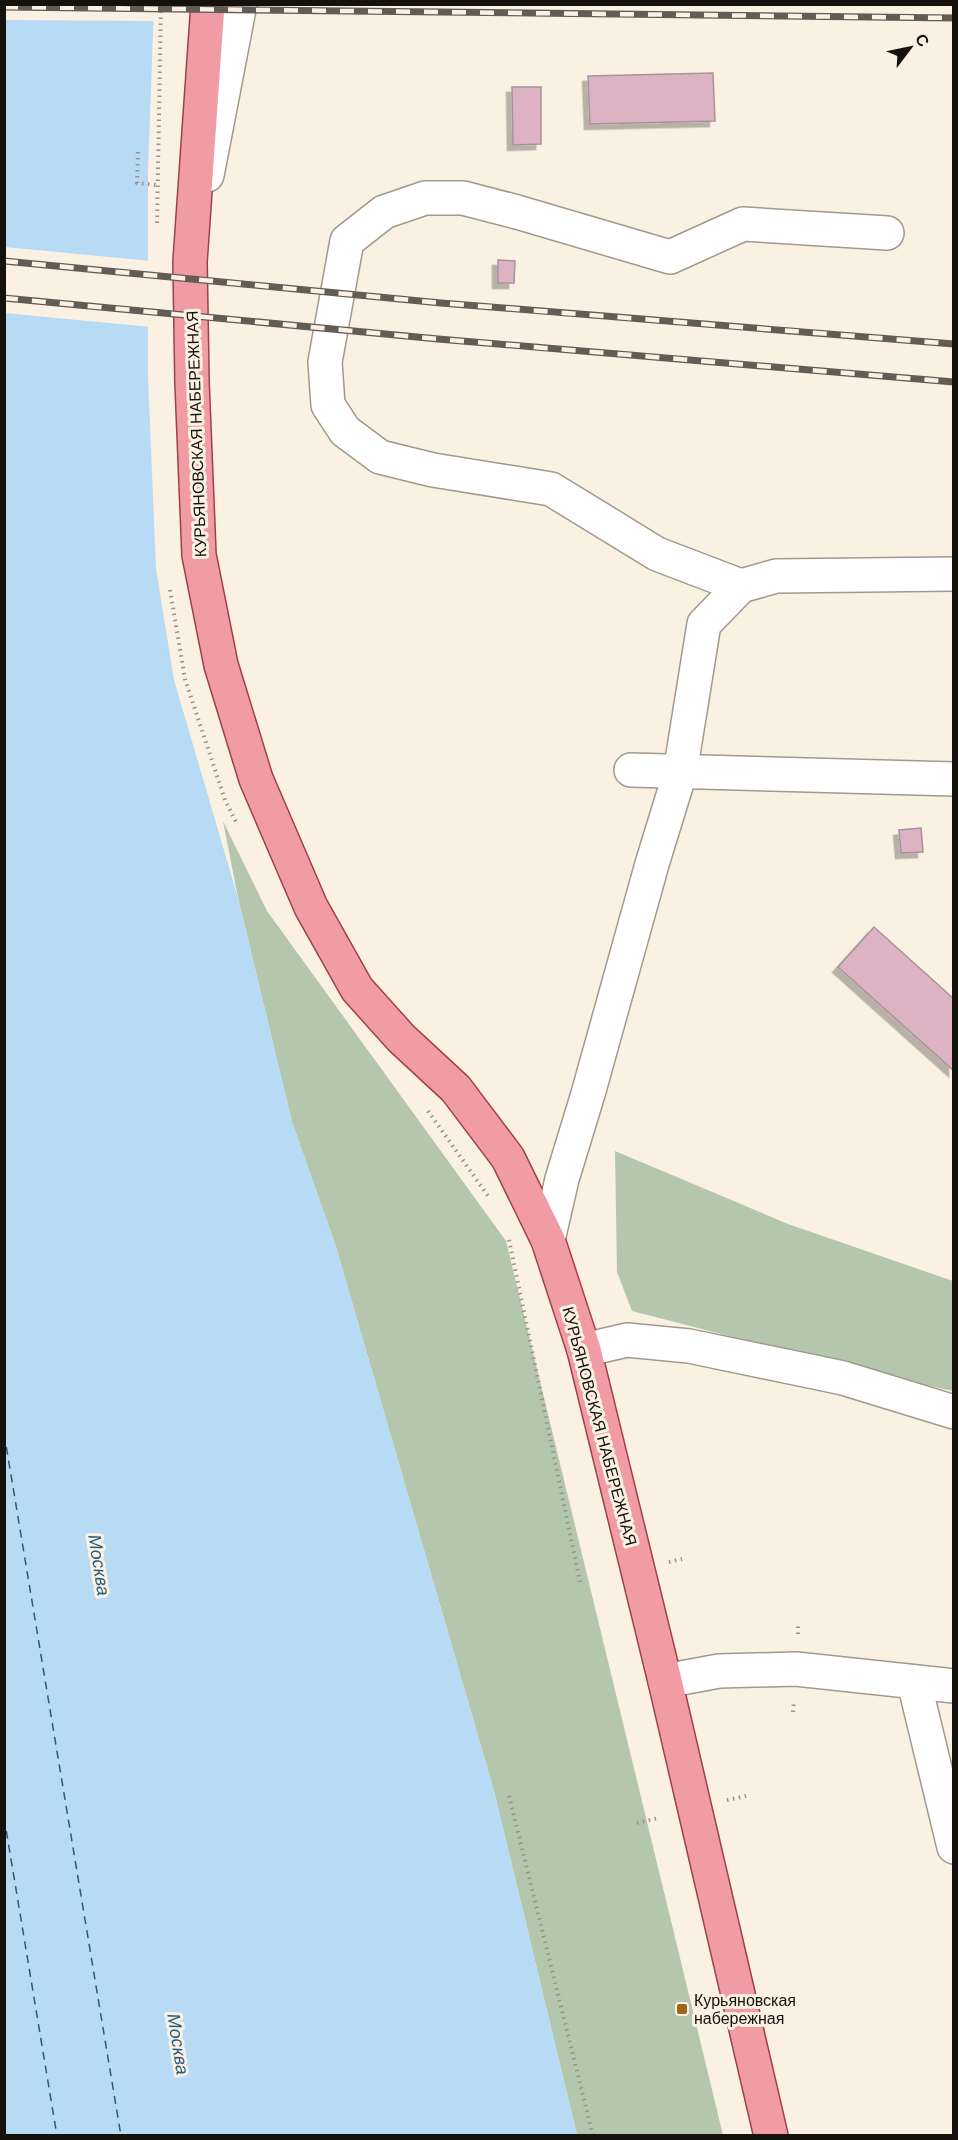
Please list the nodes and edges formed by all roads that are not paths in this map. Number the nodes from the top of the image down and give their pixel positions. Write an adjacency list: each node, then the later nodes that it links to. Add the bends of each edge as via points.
1 (193, 4): 5 (street, КУРЬЯНОВСКАЯ НАБЕРЕЖНАЯ, via 185,146)
2 (208, 4): 5 (main road)
3 (240, 4): 5 (street, КУРЬЯНОВСКАЯ НАБЕРЕЖНАЯ)
4 (887, 233): 7 (street, via 743,224 670,257 463,198 425,198 384,212 347,241 325,362 328,405 345,431 380,456 433,470 551,489 657,554)
5 (190, 262): 11 (main road, КУРЬЯНОВСКАЯ НАБЕРЕЖНАЯ, via 199,555 221,665 256,779 311,907 357,989 401,1038 456,1089 508,1158)
6 (954, 574): 7 (street, via 776,576)
7 (741, 586): 9 (street, via 704,624)
8 (631, 770): 9 (street)
9 (680, 773): 10 (street); 11 (street, via 562,1179)
10 (954, 779)
11 (548, 1240): 12 (main road, КУРЬЯНОВСКАЯ НАБЕРЕЖНАЯ)
12 (584, 1350): 13 (street, via 627,1340 689,1346 843,1378); 14 (main road, КУРЬЯНОВСКАЯ НАБЕРЕЖНАЯ)
13 (954, 1412)
14 (665, 1681): 15 (street, via 720,1671 796,1669); 18 (main road, КУРЬЯНОВСКАЯ НАБЕРЕЖНАЯ)
15 (914, 1682): 16 (street); 17 (street)
16 (954, 1686)
17 (954, 1847)
18 (771, 2136)

